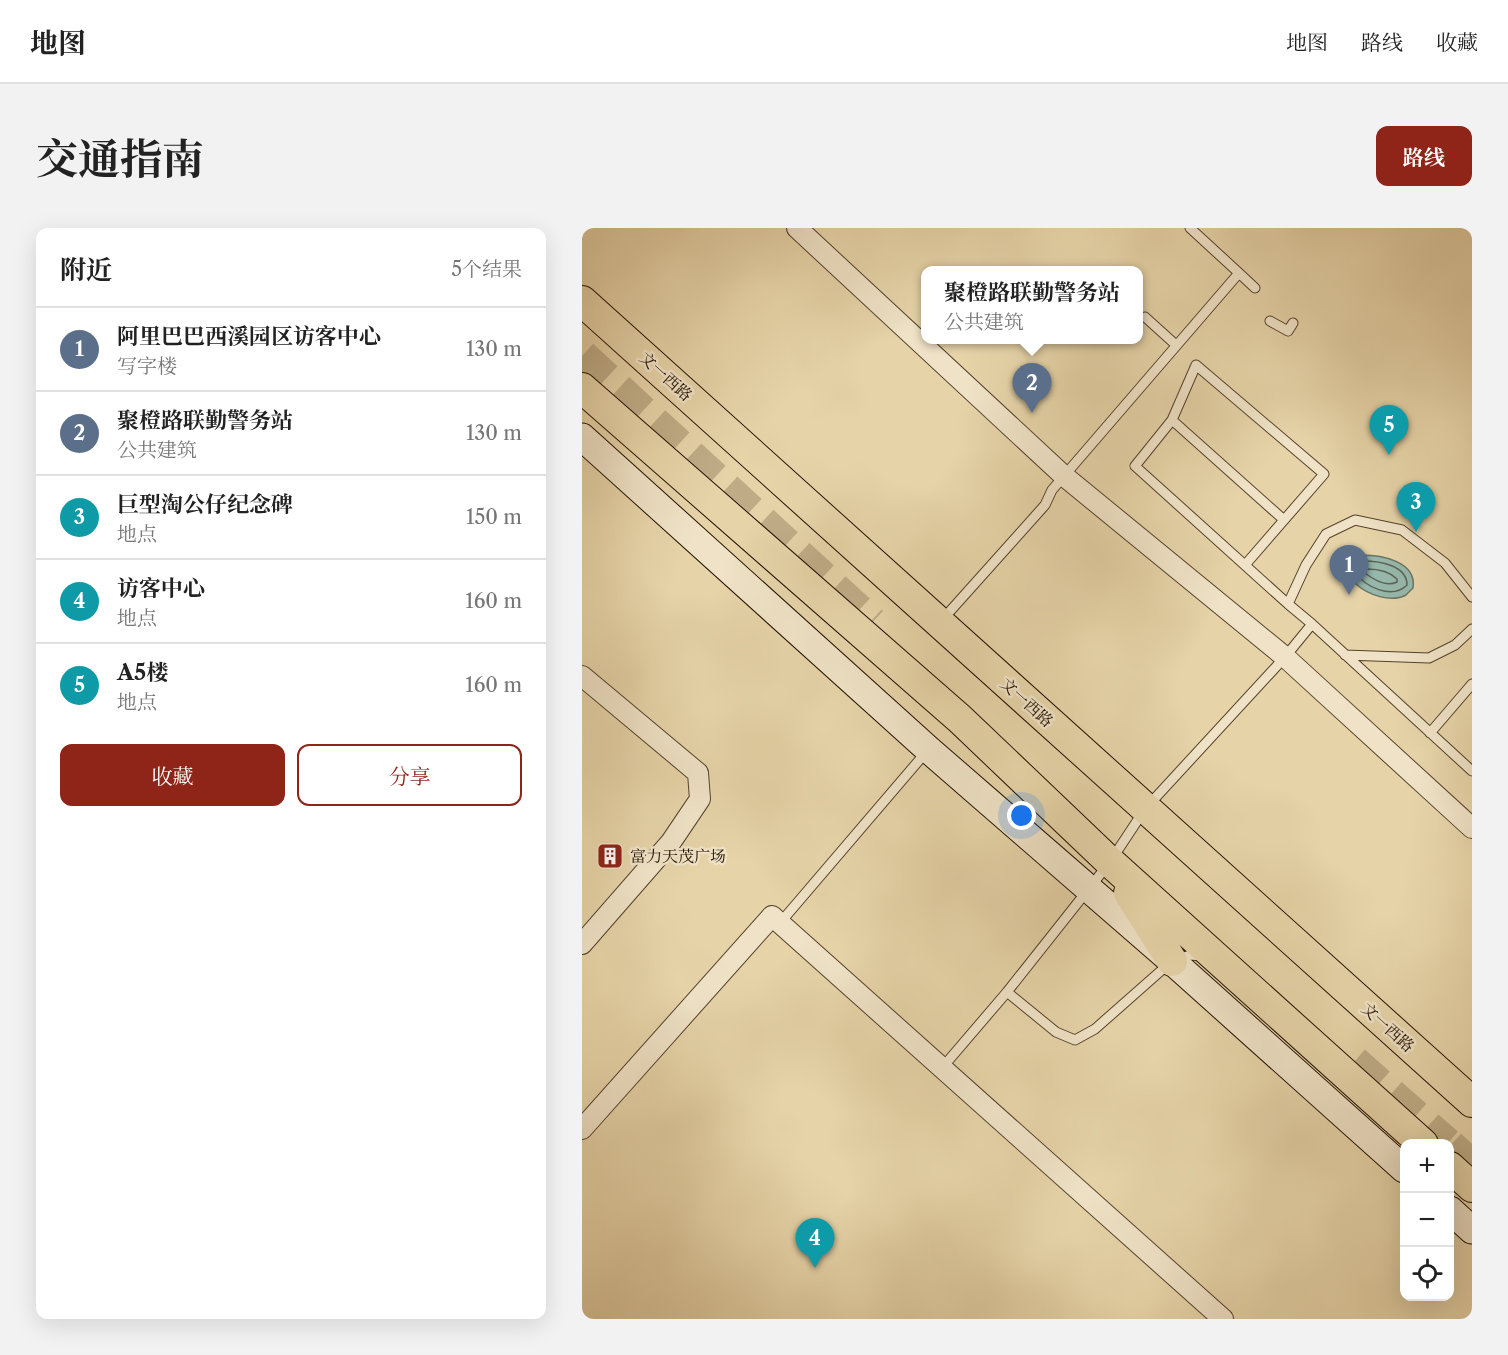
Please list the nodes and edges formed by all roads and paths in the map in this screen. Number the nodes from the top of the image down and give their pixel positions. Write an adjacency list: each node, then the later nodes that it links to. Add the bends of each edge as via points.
1 (797, 228): 9 (street)
2 (1190, 228): 3 (lane)
3 (1239, 273): 4 (lane); 11 (lane)
4 (1255, 288)
5 (582, 301): 20 (main road, 文一西路)
6 (1145, 317): 11 (lane)
7 (1270, 321): 8 (lane, via 1288,332)
8 (1293, 323)
9 (921, 343)
10 (922, 344): 15 (street)
11 (1176, 345): 15 (lane)
12 (582, 388): 32 (main road, via 960,719)
13 (1172, 420): 16 (lane); 16 (lane, via 1196,365 1324,474); 17 (lane, via 1135,466)
14 (582, 437): 28 (main road)
15 (1064, 476): 20 (lane, via 1045,505); 24 (street)
16 (1284, 520): 17 (lane)
17 (1245, 565): 19 (lane)
18 (1472, 597): 19 (lane, via 1445,563 1402,530 1355,520 1326,534)
19 (1288, 604): 21 (lane)
20 (940, 623): 30 (main road, 文一西路)
21 (1312, 624): 23 (lane); 24 (lane)
22 (1472, 628): 23 (lane, via 1455,645 1429,658)
23 (1345, 655): 27 (lane)
24 (1285, 657): 30 (lane); 31 (street)
25 (582, 676): 35 (street, via 698,772 700,799 671,842)
26 (1472, 684): 27 (lane)
27 (1430, 733): 29 (lane)
28 (929, 750): 33 (main road); 34 (lane)
29 (1472, 771)
30 (1145, 809): 32 (lane); 40 (main road, 文一西路)
31 (1472, 828)
32 (1110, 862): 33 (lane); 36 (main road); 37 (main road)
33 (1089, 889): 37 (main road); 38 (lane)
34 (780, 923): 39 (street); 41 (street, via 772,916)
35 (582, 945)
36 (1213, 956): 37 (lane, via 1190,955); 42 (main road)
37 (1172, 962): 38 (lane, via 1095,1029 1075,1040 1056,1032); 43 (main road)
38 (1006, 992): 39 (lane)
39 (942, 1068): 48 (street)
40 (1472, 1102)
41 (582, 1129)
42 (1419, 1139)
43 (1400, 1165)
44 (1454, 1171): 45 (main road)
45 (1472, 1187)
46 (1454, 1214): 47 (main road)
47 (1472, 1230)
48 (1223, 1319)

